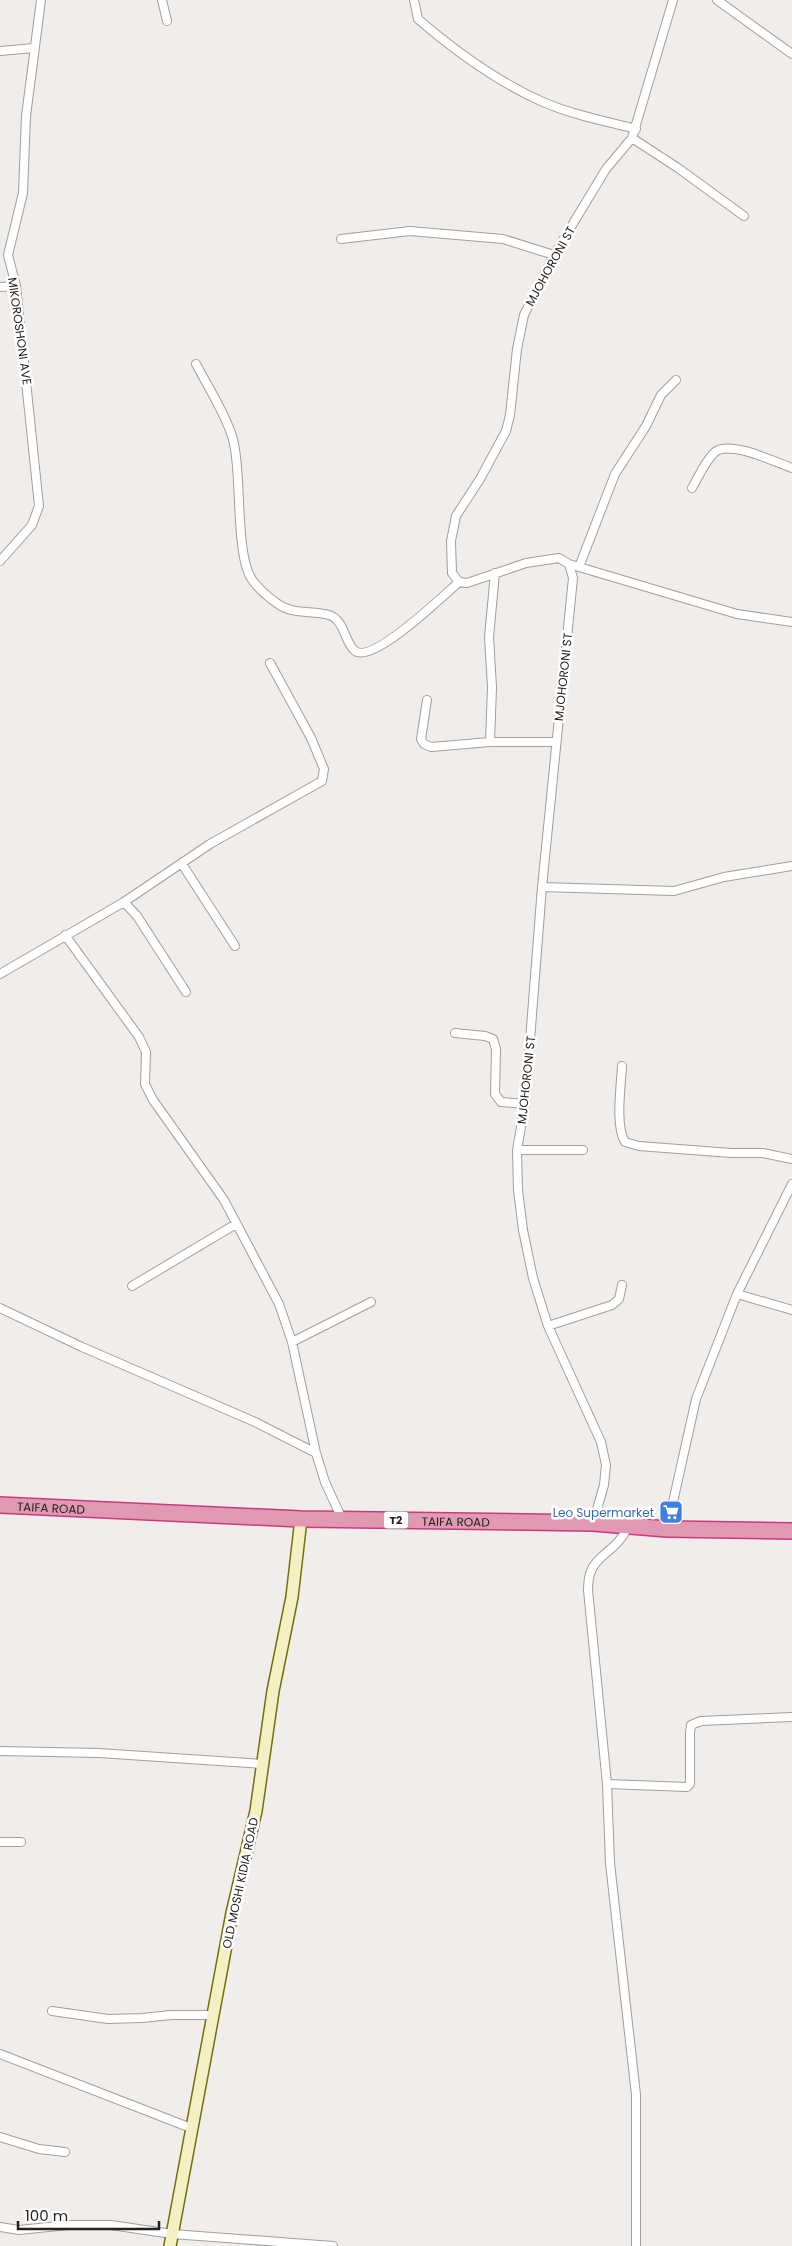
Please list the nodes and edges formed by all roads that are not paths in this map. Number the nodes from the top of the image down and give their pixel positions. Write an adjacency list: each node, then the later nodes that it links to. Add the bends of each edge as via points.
1 (41, 0): 7 (street, MIKOROSHONI AVE)
2 (162, 0): 6 (street)
3 (414, 0): 10 (street, via 418,19 485,70 542,102)
4 (673, 0): 10 (street, MJOHORONI ST)
5 (717, 0): 9 (street)
6 (167, 21)
7 (34, 48): 8 (street); 15 (street, MIKOROSHONI AVE, via 26,116 23,193 8,255)
8 (0, 51)
9 (792, 54)
10 (636, 129): 11 (street, MJOHORONI ST)
11 (632, 138): 12 (street); 14 (street, MJOHORONI ST, via 606,169)
12 (744, 216)
13 (341, 239): 14 (street, via 385,233 428,233 503,239)
14 (554, 255): 25 (street, MJOHORONI ST, via 524,315 506,432 456,516 450,541 452,573)
15 (16, 286): 16 (street); 21 (street, MIKOROSHONI AVE, via 39,506 32,525)
16 (0, 287)
17 (196, 364): 25 (street, via 232,436 243,550 248,570 252,580 279,605 296,612 335,618 354,650 361,654 371,651 414,622)
18 (676, 380): 23 (street, via 661,395 646,426 615,474)
19 (792, 468): 20 (street, via 729,447 717,450 708,459)
20 (692, 488)
21 (0, 561)
22 (569, 564): 23 (street); 24 (street, via 559,558 526,563); 30 (street, MJOHORONI ST, via 573,578)
23 (579, 567): 26 (street, via 736,614)
24 (495, 573): 25 (street); 29 (street, via 490,637)
25 (459, 582)
26 (792, 622)
27 (270, 663): 31 (street, via 314,746 324,769 322,781 210,844)
28 (427, 700): 29 (street, via 421,739 424,744 431,747)
29 (490, 742): 30 (street)
30 (556, 742): 33 (street, MJOHORONI ST)
31 (182, 864): 34 (street); 36 (street)
32 (792, 866): 33 (street, via 724,877 674,891)
33 (542, 886): 41 (street, MJOHORONI ST)
34 (124, 902): 35 (street); 38 (street, via 137,916)
35 (65, 935): 37 (street); 46 (street, via 139,1037 146,1052 145,1084 153,1100 224,1200)
36 (235, 946)
37 (0, 974)
38 (186, 992)
39 (455, 1033): 41 (street, via 493,1039 496,1049 495,1094 501,1102)
40 (622, 1066): 44 (street, via 620,1126 625,1142 639,1146 763,1153)
41 (525, 1104): 42 (street, MJOHORONI ST)
42 (517, 1150): 43 (street); 53 (street, MJOHORONI ST, via 523,1230)
43 (583, 1150)
44 (792, 1159)
45 (792, 1184): 49 (street)
46 (236, 1224): 48 (street); 54 (street, via 279,1304)
47 (622, 1285): 53 (street, via 618,1299 612,1305)
48 (132, 1286)
49 (737, 1294): 52 (street); 61 (street, via 696,1399)
50 (371, 1302): 54 (street)
51 (0, 1308): 55 (street, via 255,1422)
52 (792, 1310)
53 (548, 1326): 59 (street, MJOHORONI ST, via 601,1442 606,1465)
54 (292, 1342): 55 (street)
55 (316, 1454): 58 (street)
56 (0, 1506): 57 (highway, TAIFA ROAD / T2)
57 (301, 1519): 58 (highway, TAIFA ROAD / T2); 65 (street, OLD MOSHI KIDIA ROAD, via 292,1597)
58 (342, 1519): 59 (highway, TAIFA ROAD / T2)
59 (593, 1523): 60 (highway, TAIFA ROAD / T2)
60 (629, 1526): 61 (highway, TAIFA ROAD / T2); 66 (street, via 617,1543 594,1563 588,1575)
61 (667, 1529): 62 (highway, TAIFA ROAD / T2)
62 (792, 1531)
63 (792, 1717): 66 (street, via 701,1721 691,1725 690,1784 687,1787)
64 (0, 1751): 65 (street, via 99,1753)
65 (262, 1764): 70 (street, OLD MOSHI KIDIA ROAD, via 256,1811)
66 (607, 1784): 79 (street, via 611,1872 636,2095)
67 (0, 1842): 68 (street)
68 (21, 1842)
69 (52, 2011): 70 (street, via 108,2019)
70 (213, 2015): 72 (street, OLD MOSHI KIDIA ROAD)
71 (0, 2054): 72 (street)
72 (191, 2128): 76 (street, OLD MOSHI KIDIA ROAD)
73 (0, 2137): 74 (street, via 38,2149)
74 (65, 2152)
75 (0, 2227): 76 (street, via 19,2230 111,2225)
76 (172, 2234): 77 (street, OLD MOSHI KIDIA ROAD); 78 (street)
77 (170, 2246)
78 (333, 2246)
79 (636, 2246)

